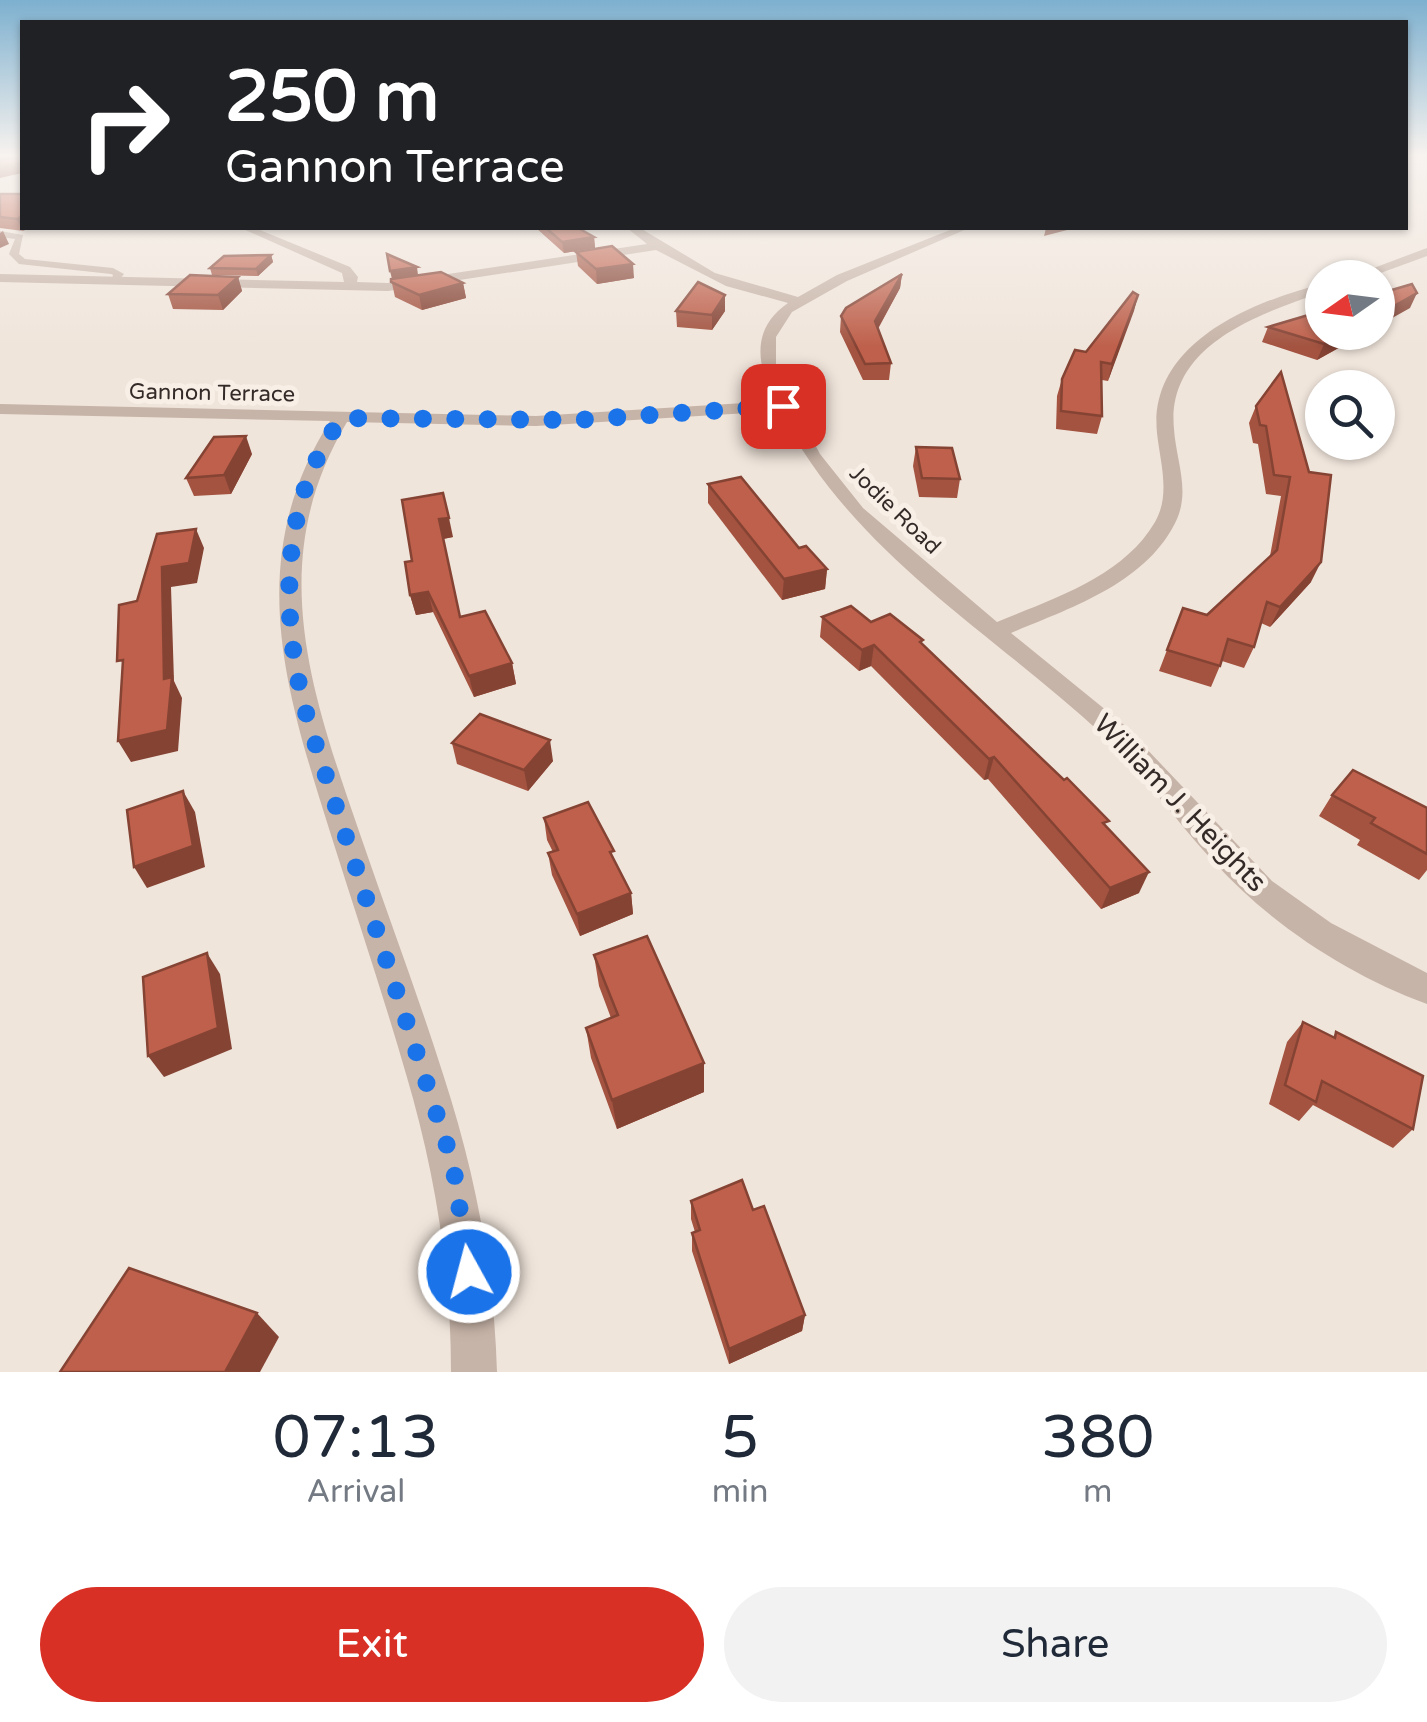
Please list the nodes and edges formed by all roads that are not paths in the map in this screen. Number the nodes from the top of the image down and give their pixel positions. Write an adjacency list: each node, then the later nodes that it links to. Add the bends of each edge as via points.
1 (252, 230): 10 (street, via 346,270)
2 (636, 230): 5 (street)
3 (959, 230): 12 (street)
4 (0, 234): 9 (lane, via 20,237 15,257 22,262 113,272 119,274)
5 (657, 246): 10 (street, via 417,284); 12 (street, via 717,280)
6 (1427, 252): 7 (street)
7 (1395, 263)
8 (0, 278): 9 (street)
9 (116, 281): 10 (street)
10 (349, 287)
11 (1305, 295): 16 (street, via 1223,328 1183,366 1164,414 1172,508 1136,559 1087,590)
12 (798, 301): 13 (street, Jodie Road, via 779,318 766,348)
13 (783, 406): 15 (street, Gannon Terrace, via 576,420); 16 (street, Jodie Road, via 823,473 856,512)
14 (0, 409): 15 (street, Gannon Terrace)
15 (342, 418): 18 (street, via 323,445 296,528 289,610 295,672 453,1164 470,1278)
16 (996, 630): 17 (street, William J. Heights, via 1150,764 1262,891 1316,931)
17 (1427, 989)
18 (474, 1372)

